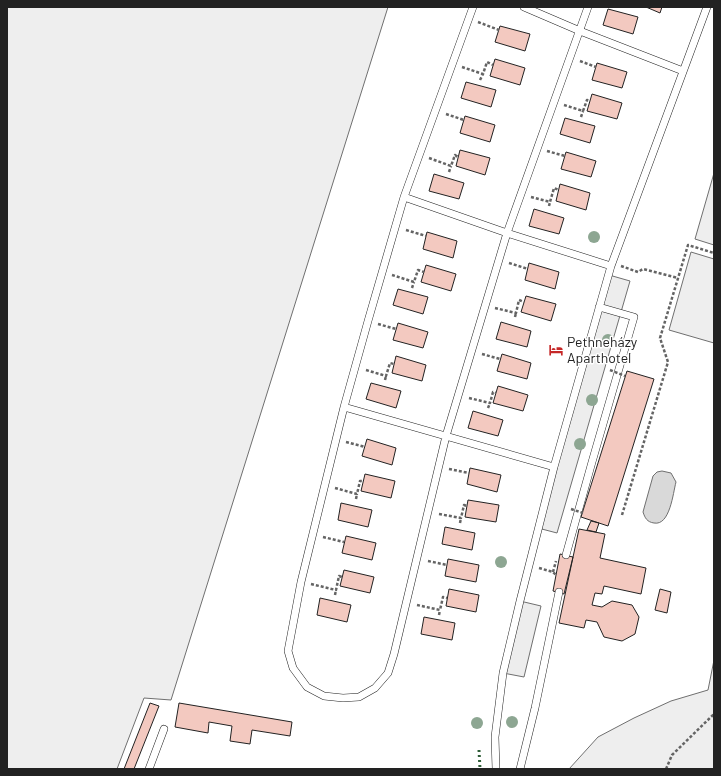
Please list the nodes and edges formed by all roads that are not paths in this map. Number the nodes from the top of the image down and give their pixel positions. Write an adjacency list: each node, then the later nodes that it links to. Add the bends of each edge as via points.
1 (473, 7): 7 (lane)
2 (524, 7): 5 (lane)
3 (588, 7): 5 (lane)
4 (707, 7): 6 (lane)
5 (580, 31): 6 (lane); 8 (lane)
6 (683, 70): 9 (lane)
7 (404, 197): 8 (lane); 11 (lane)
8 (507, 233): 9 (lane); 12 (lane)
9 (612, 265): 10 (lane)
10 (600, 307): 13 (lane); 14 (lane, via 634,317)
11 (344, 407): 12 (lane); 12 (lane, via 312,534 288,650 293,668 307,687 324,696 359,697 375,688 388,674)
12 (446, 436): 13 (lane)
13 (554, 467): 18 (lane, via 503,673 495,737)
14 (566, 555)
15 (559, 592): 19 (lane)
16 (164, 729): 17 (lane)
17 (149, 769)
18 (496, 769)
19 (520, 769)

